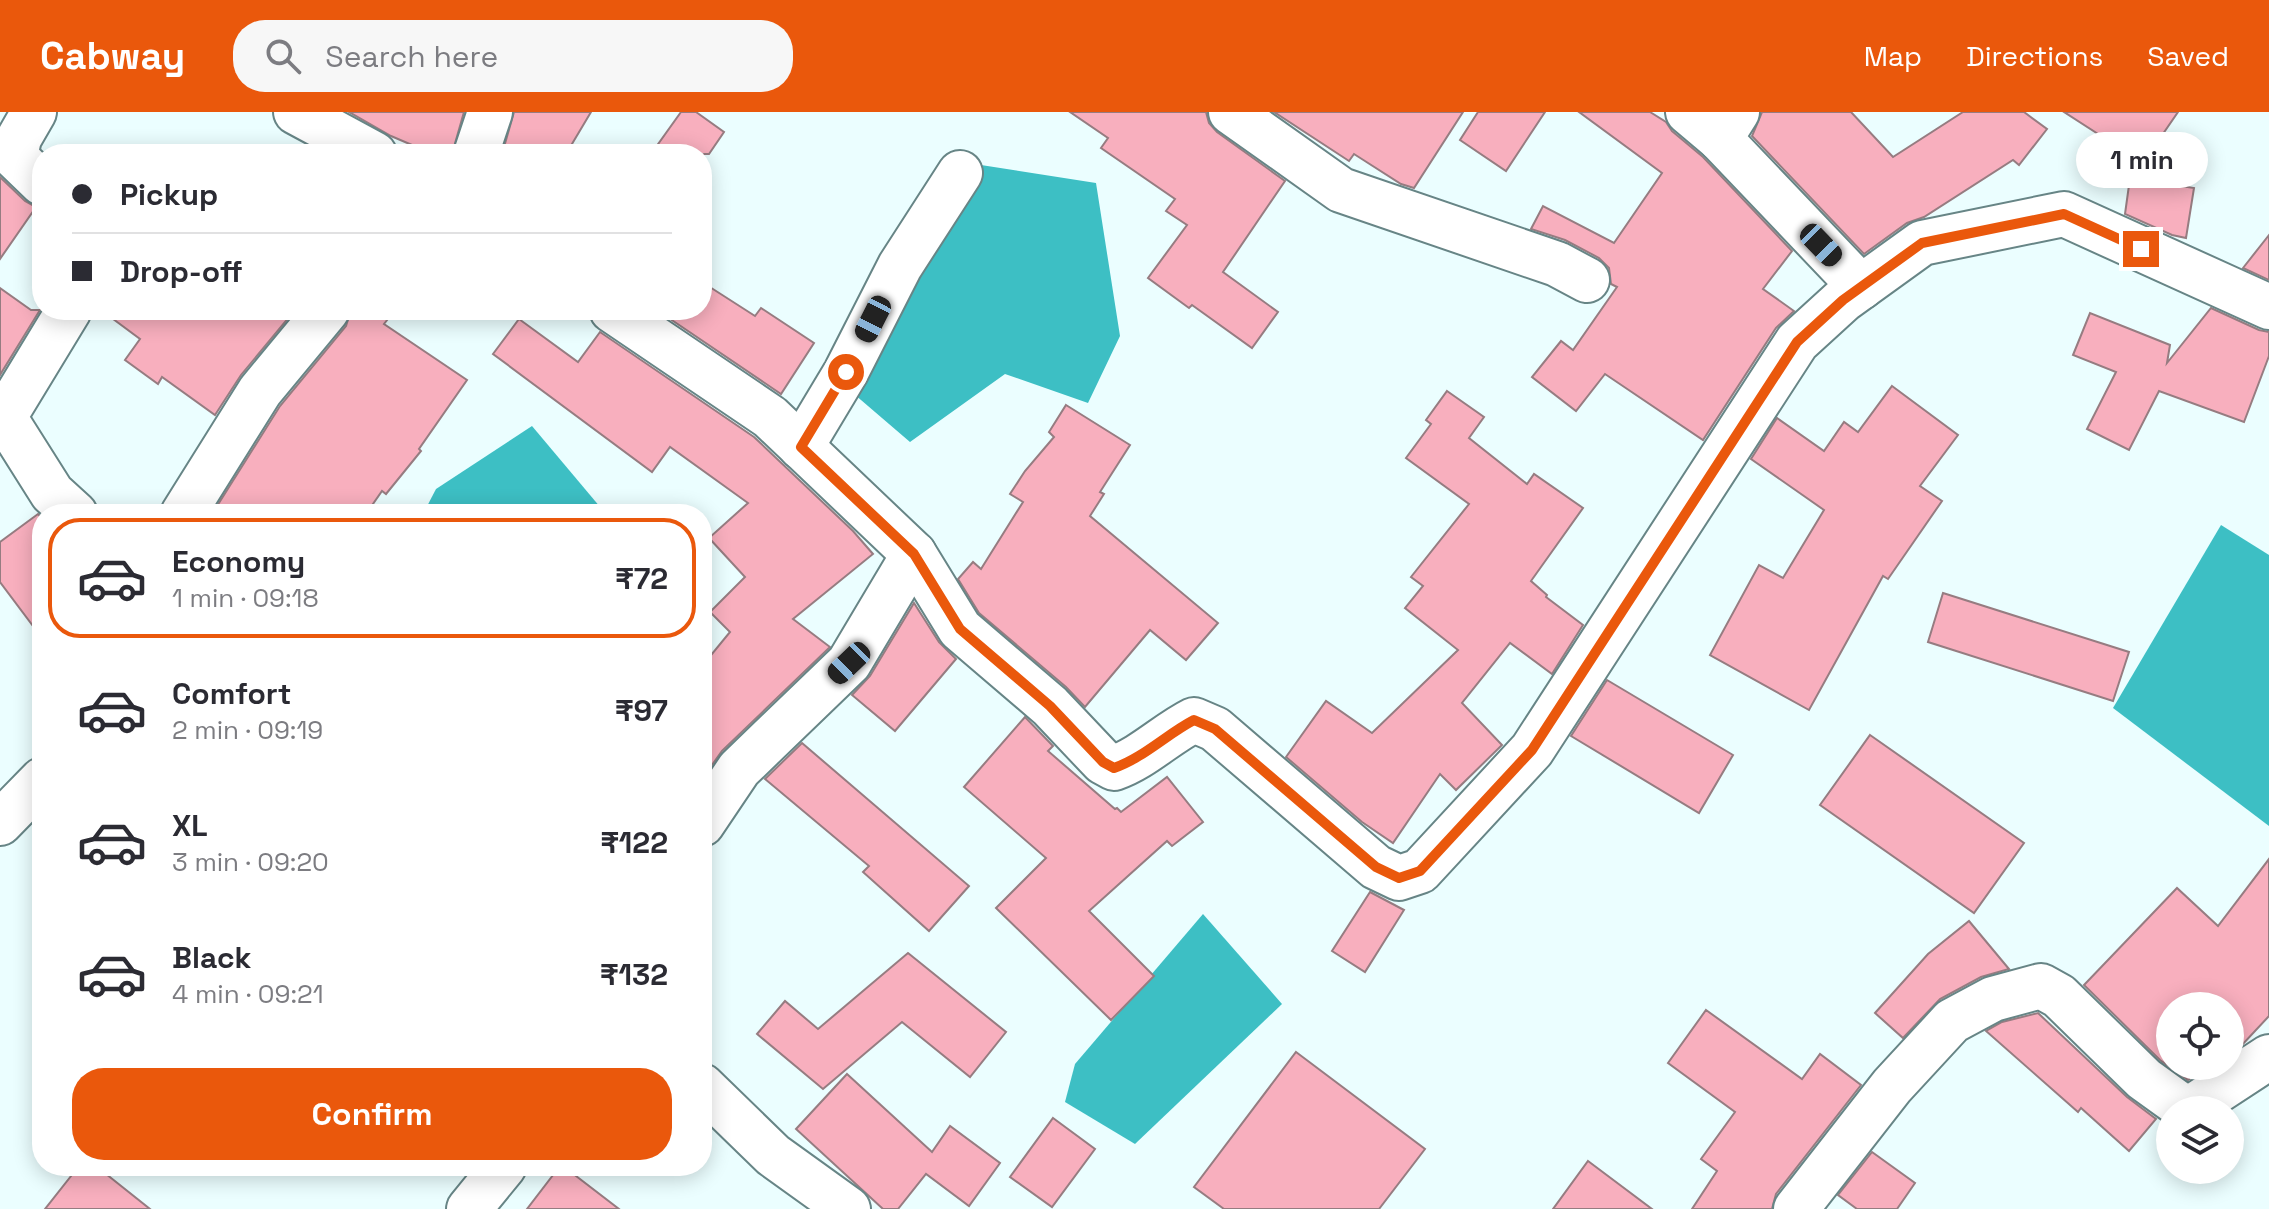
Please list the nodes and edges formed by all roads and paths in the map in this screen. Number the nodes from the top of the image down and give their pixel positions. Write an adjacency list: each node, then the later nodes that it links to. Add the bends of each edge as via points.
1 (34, 112): 8 (street, via 15,157)
2 (296, 112): 6 (street)
3 (490, 112): 7 (street)
4 (1231, 112): 10 (street, via 1341,190 1557,264)
5 (1715, 121): 11 (street)
6 (355, 144)
7 (479, 144)
8 (32, 173)
9 (960, 173): 16 (street, via 900,266)
10 (1587, 280)
11 (1861, 287): 12 (street, via 1922,243 2064,214); 19 (street, via 1797,342 1532,750 1420,871 1399,878 1376,867 1215,729 1194,720 1129,763 1114,768 1103,762 1050,706 960,629)
12 (2269, 307)
13 (63, 320): 17 (street, via 4,417)
14 (319, 320): 18 (street, via 260,391)
15 (627, 320): 16 (street, via 770,417)
16 (801, 447): 19 (street)
17 (64, 504)
18 (189, 504)
19 (914, 554): 21 (street, via 849,663 739,769)
20 (32, 790): 22 (street)
21 (712, 809)
22 (0, 823)
23 (2269, 1057): 26 (street)
24 (712, 1096): 29 (street, via 773,1155)
25 (2168, 1096): 30 (street, via 2059,996 2041,986 1993,999 1952,1021 1892,1086)
26 (2209, 1096)
27 (496, 1176): 28 (street)
28 (469, 1209)
29 (848, 1209)
30 (1796, 1209)

